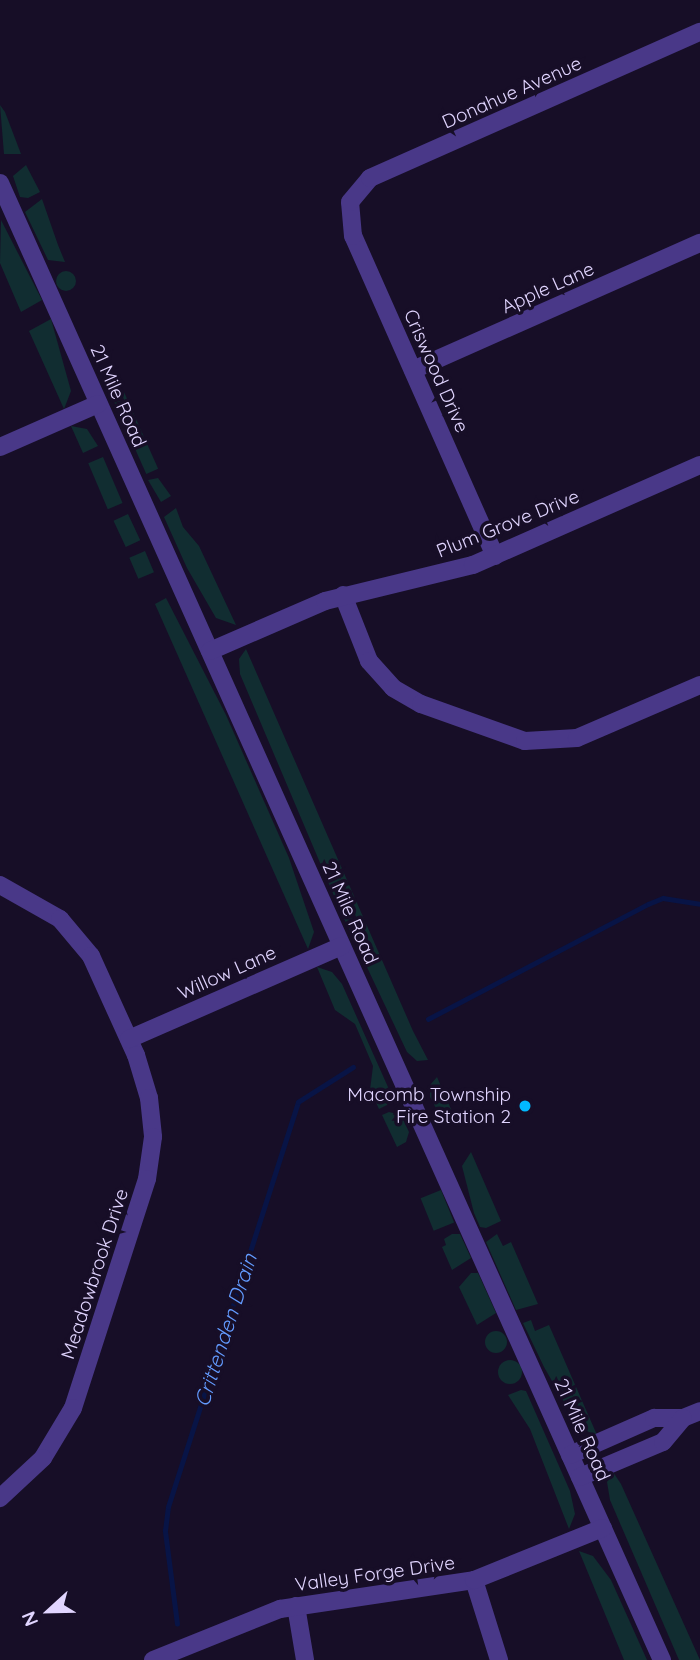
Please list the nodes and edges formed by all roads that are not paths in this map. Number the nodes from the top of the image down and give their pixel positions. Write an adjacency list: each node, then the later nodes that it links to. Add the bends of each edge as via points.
1 (700, 32): 3 (street, Donahue Avenue, via 370,178)
2 (0, 183): 6 (street, 21 Mile Road)
3 (350, 202): 5 (street, Criswood Drive, via 353,236)
4 (700, 243): 5 (street, Apple Lane)
5 (413, 370): 9 (street, Criswood Drive)
6 (98, 404): 7 (street); 11 (street, 21 Mile Road)
7 (0, 447)
8 (700, 465): 9 (street, Plum Grove Drive)
9 (495, 556): 10 (street, Plum Grove Drive, via 454,571)
10 (343, 595): 11 (street, Plum Grove Drive); 12 (street, via 369,661 393,688 421,704 525,741 577,738)
11 (210, 651): 14 (street, 21 Mile Road)
12 (700, 685)
13 (0, 885): 15 (street, Meadowbrook Drive, via 41,904 77,935 97,967)
14 (342, 946): 15 (street, Willow Lane); 18 (street, 21 Mile Road)
15 (129, 1039): 20 (street, Meadowbrook Drive, via 152,1118 147,1180 69,1417 43,1458)
16 (700, 1411): 17 (street)
17 (683, 1418): 18 (street, via 654,1418); 19 (street, via 663,1442)
18 (570, 1455): 19 (street, 21 Mile Road)
19 (580, 1477): 21 (street, 21 Mile Road)
20 (0, 1497)
21 (603, 1528): 22 (street, Valley Forge Drive); 27 (street, 21 Mile Road)
22 (474, 1580): 23 (street, Valley Forge Drive); 26 (street)
23 (296, 1606): 24 (street, Valley Forge Drive, via 244,1620); 25 (street)
24 (153, 1660)
25 (305, 1660)
26 (499, 1660)
27 (662, 1660)

